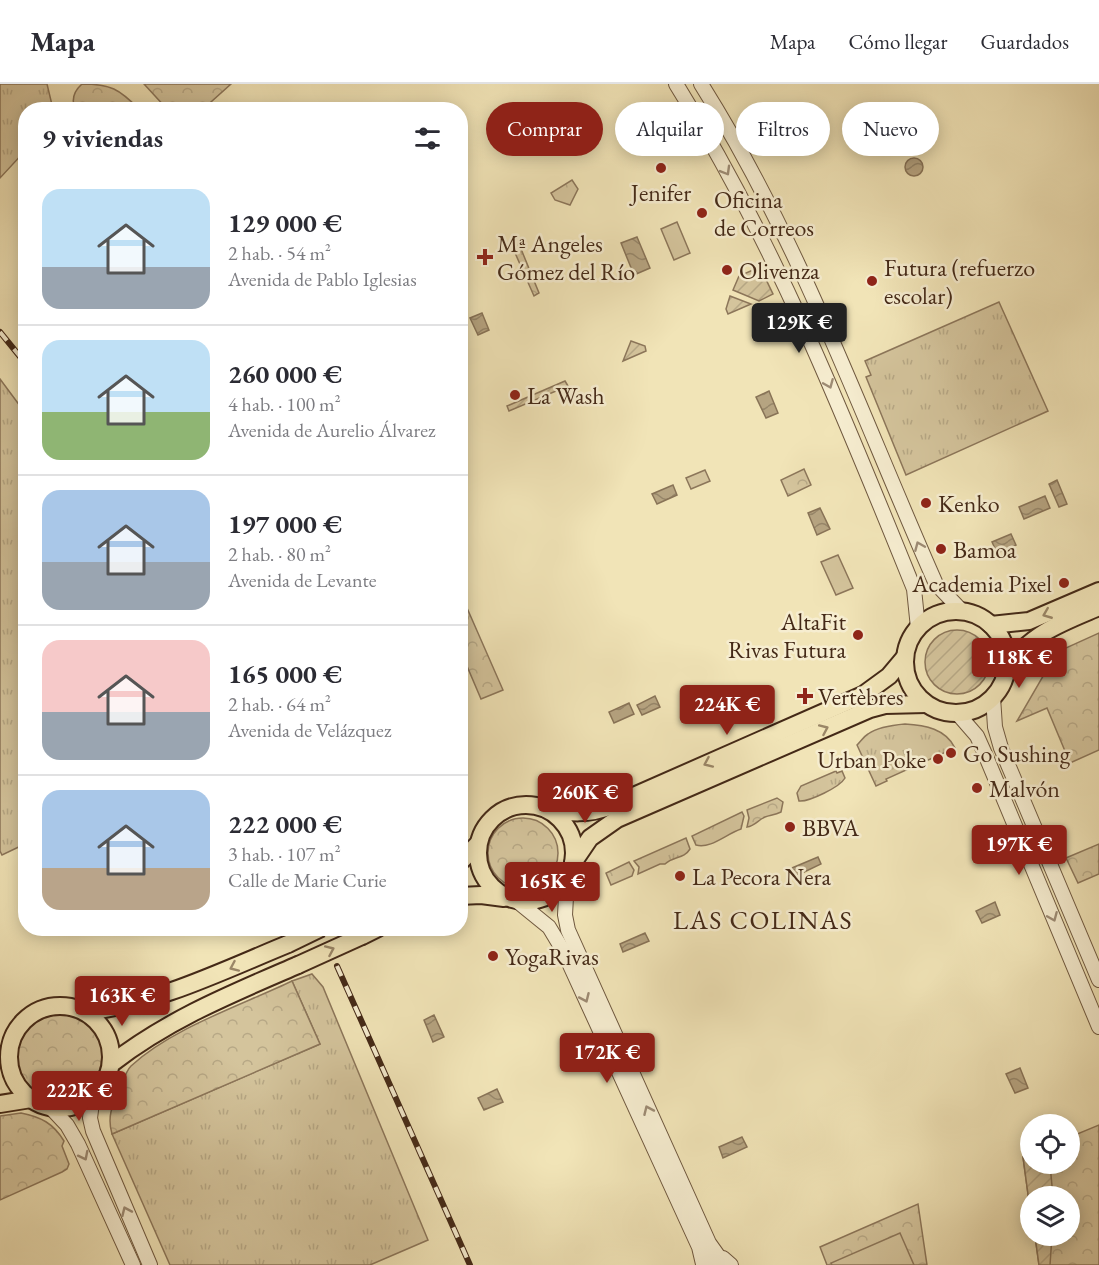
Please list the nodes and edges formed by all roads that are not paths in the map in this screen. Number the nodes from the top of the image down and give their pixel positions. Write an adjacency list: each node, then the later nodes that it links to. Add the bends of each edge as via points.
1 (676, 84): 7 (street, one-way to 7, via 752,216 804,324 914,589)
2 (701, 84): 5 (street, one-way to 2, via 936,584 805,276)
3 (1099, 591): 6 (main road, one-way to 6, via 1029,621)
4 (1099, 607): 9 (main road, via 1034,638)
5 (962, 611): 6 (main road); 7 (main road, via 946,612)
6 (991, 625): 9 (main road, via 1003,641)
7 (918, 628): 8 (main road)
8 (905, 657): 11 (main road, via 910,683); 13 (main road, one-way to 13, via 890,676 864,695 612,806 570,813)
9 (1007, 665): 10 (main road)
10 (993, 698): 12 (main road, via 983,706); 21 (street, via 1001,748)
11 (926, 704): 12 (main road); 16 (main road, one-way to 11, via 590,838 617,819 870,709)
12 (957, 713): 23 (street, one-way to 23, via 977,736)
13 (546, 809): 14 (main road, via 532,805 509,807 489,822); 16 (main road, via 560,818 569,831 574,847)
14 (478, 844): 15 (main road); 18 (main road, via 477,861 483,877 494,890)
15 (468, 853)
16 (570, 871): 18 (main road, via 558,890 545,897); 31 (street, one-way to 16, via 709,1243 568,930 565,915)
17 (468, 896): 18 (main road)
18 (513, 900): 32 (street, one-way to 32, via 549,927 564,952 699,1247)
19 (304, 936): 22 (main road, one-way to 22, bridge, via 159,996)
20 (362, 936): 26 (main road, one-way to 20, bridge, via 155,1032 196,1010)
21 (1099, 980)
22 (86, 1012): 24 (main road, via 68,1006 39,1010 25,1019); 26 (main road, via 106,1034)
23 (1099, 1027)
24 (9, 1045): 25 (main road); 28 (main road, via 11,1073)
25 (0, 1062)
26 (111, 1064): 27 (main road, via 106,1079)
27 (93, 1095): 30 (main road, via 76,1106); 34 (street, one-way to 27, via 95,1137 90,1118)
28 (31, 1099): 29 (main road); 30 (main road)
29 (0, 1104)
30 (51, 1108): 33 (street, one-way to 33, via 78,1144)
31 (719, 1257): 32 (street); 35 (street)
32 (702, 1264)
33 (134, 1265)
34 (150, 1265)
35 (732, 1265)

